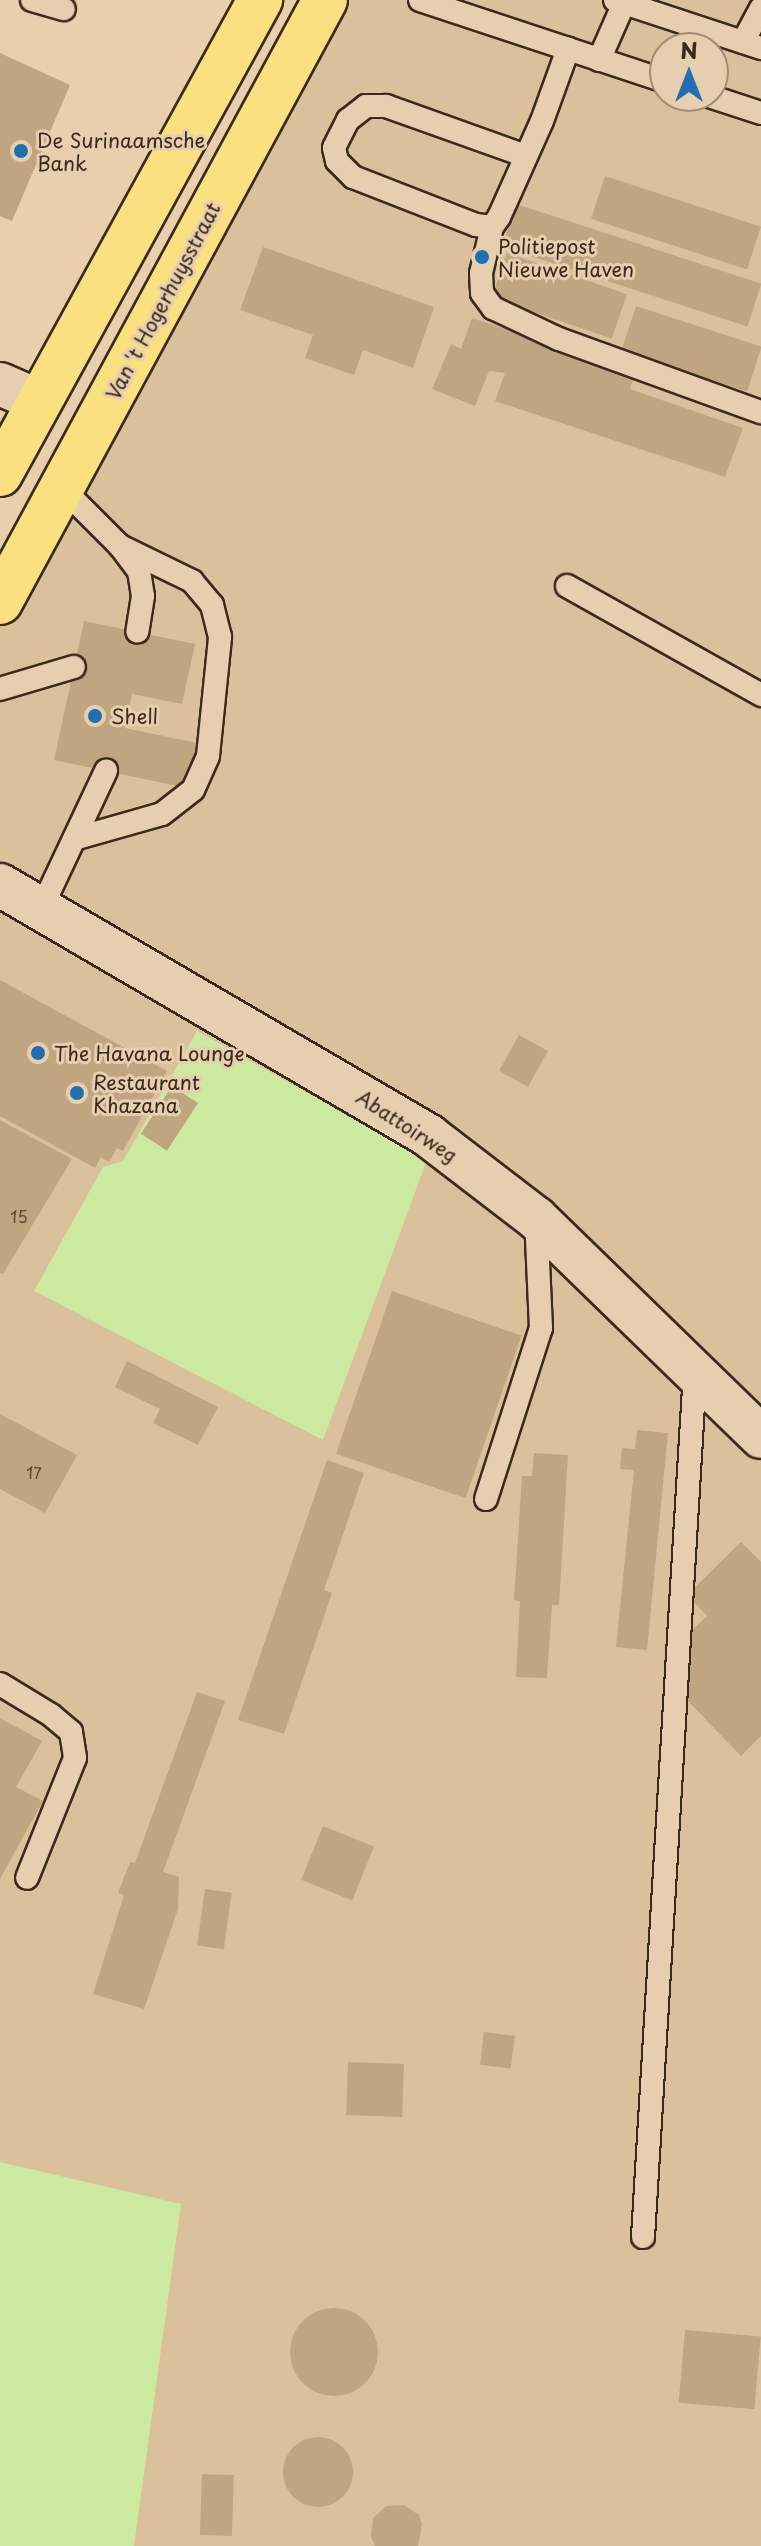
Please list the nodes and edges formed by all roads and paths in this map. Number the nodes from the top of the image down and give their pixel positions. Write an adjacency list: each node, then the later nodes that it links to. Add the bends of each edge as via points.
1 (32, 0): 7 (lane)
2 (260, 0): 17 (main road)
3 (325, 0): 20 (main road, Van 't Hogerhuysstraat)
4 (420, 0): 9 (lane)
5 (619, 2): 8 (lane); 10 (lane)
6 (761, 8): 8 (lane)
7 (64, 9)
8 (752, 45)
9 (568, 49): 10 (lane); 14 (lane)
10 (599, 60): 11 (lane)
11 (649, 76)
12 (729, 103): 13 (lane)
13 (761, 113)
14 (526, 156): 15 (lane); 15 (lane, via 386,106 366,106 348,120 334,148 337,161 353,177)
15 (492, 227): 18 (lane, via 481,273 482,293 493,308 559,339)
16 (0, 384): 17 (street)
17 (39, 401): 19 (main road)
18 (761, 412)
19 (0, 474)
20 (62, 488): 21 (lane); 23 (main road, Van 't Hogerhuysstraat)
21 (120, 546): 24 (lane, via 139,571 143,596); 29 (lane, via 192,581 212,605 220,637 208,756 193,790 162,814)
22 (567, 586): 27 (lane)
23 (0, 602)
24 (137, 632)
25 (74, 667): 26 (lane)
26 (0, 689)
27 (761, 695)
28 (106, 771): 29 (lane)
29 (74, 839): 31 (lane)
30 (0, 885): 31 (street, Abattoirweg)
31 (41, 909): 32 (street, Abattoirweg, via 429,1136)
32 (536, 1218): 33 (street, Abattoirweg); 35 (lane, via 541,1328)
33 (695, 1371): 34 (street, Abattoirweg); 38 (lane)
34 (761, 1437)
35 (486, 1499)
36 (0, 1684): 37 (lane, via 71,1732 75,1758)
37 (27, 1878)
38 (643, 2237)

